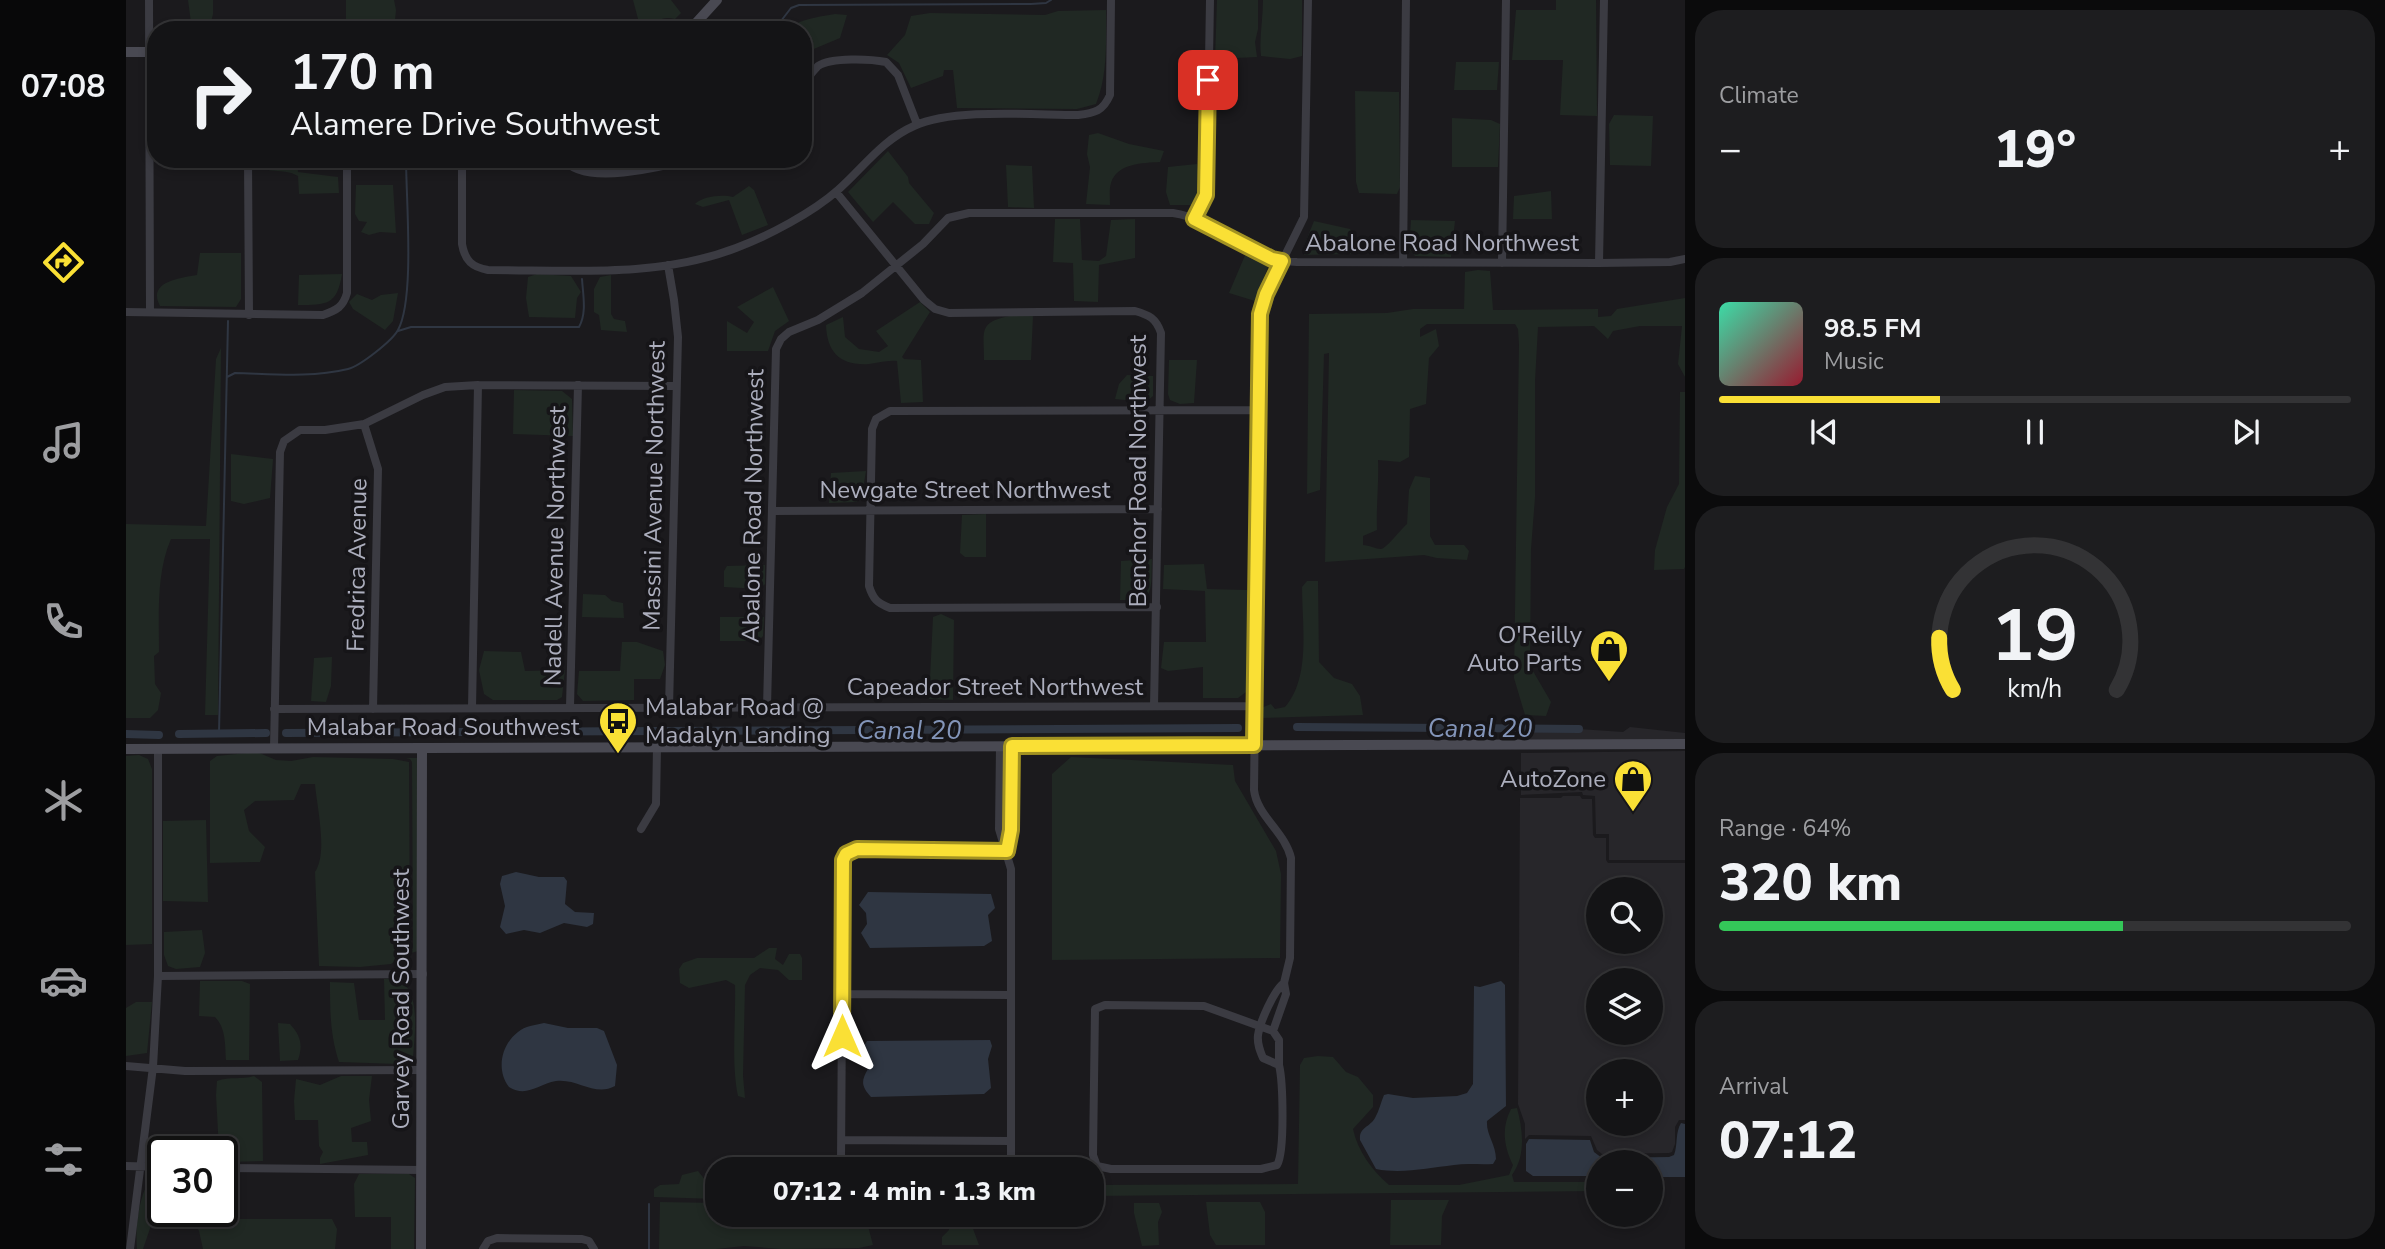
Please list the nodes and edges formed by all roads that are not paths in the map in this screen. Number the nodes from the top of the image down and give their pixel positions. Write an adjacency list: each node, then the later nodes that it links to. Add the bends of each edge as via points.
1 (149, 0): 9 (street)
2 (717, 0): 10 (main road)
3 (1111, 0): 14 (street, via 1110,94 1095,113 952,116)
4 (1210, 0): 22 (street, via 1206,196)
5 (1308, 0): 24 (street, via 1306,201 1304,217)
6 (1406, 0): 25 (street)
7 (1506, 0): 26 (street)
8 (1604, 0): 27 (street)
9 (150, 21)
10 (698, 21)
11 (126, 52): 12 (main road)
12 (147, 52)
13 (812, 74): 14 (street, via 827,62 886,62 898,75)
14 (916, 124): 21 (street, via 881,146)
15 (151, 168): 31 (street)
16 (248, 168): 32 (street)
17 (347, 168): 32 (street, via 344,303 324,315)
18 (462, 168): 28 (street, via 463,253 476,268 641,269)
19 (577, 168): 20 (street, via 584,172)
20 (656, 168)
21 (836, 192): 28 (street, via 734,249); 29 (street, Benchor Road Northwest)
22 (1194, 219): 24 (street, Abalone Road Northwest); 29 (street, Abalone Road Northwest, via 1173,213 958,215 948,218)
23 (1685, 260): 27 (street, Abalone Road Northwest)
24 (1282, 261): 25 (street, Abalone Road Northwest); 37 (street, via 1260,314)
25 (1403, 263): 26 (street, Abalone Road Northwest)
26 (1502, 263): 27 (street, Abalone Road Northwest)
27 (1599, 263)
28 (668, 265): 35 (street, Massini Avenue Northwest, via 678,337)
29 (898, 266): 36 (street, Benchor Road Northwest, via 934,309 949,313 1148,314 1161,333); 40 (street, Abalone Road Northwest, via 862,293 781,339 776,349)
30 (126, 312): 31 (street)
31 (150, 312): 32 (street)
32 (249, 315)
33 (478, 385): 34 (street); 38 (street, via 445,387); 47 (street)
34 (578, 385): 35 (street); 45 (street, Nadell Avenue Northwest)
35 (676, 386): 48 (street, Massini Avenue Northwest)
36 (1159, 410): 37 (street); 39 (street, Benchor Road Northwest); 41 (street, via 890,411 876,419 872,429)
37 (1258, 410): 44 (street)
38 (364, 424): 49 (street, via 300,430 284,441 280,452); 50 (street, Fredrica Avenue, via 378,469)
39 (1158, 509): 41 (street, Newgate Street Northwest); 42 (street, Benchor Road Northwest)
40 (772, 510): 41 (street, Newgate Street Northwest); 46 (street, Abalone Road Northwest)
41 (871, 510): 42 (street, via 869,586 872,597 890,608)
42 (1157, 607): 43 (street, Benchor Road Northwest)
43 (1154, 706): 44 (street, Capeador Street Northwest); 46 (street, Capeador Street Northwest)
44 (1253, 706): 52 (street)
45 (570, 707): 47 (street, Capeador Street Northwest); 48 (street, Capeador Street Northwest)
46 (767, 707): 48 (street, Capeador Street Northwest)
47 (472, 708): 50 (street, Capeador Street Northwest)
48 (669, 708)
49 (274, 709): 50 (street, Capeador Street Northwest); 56 (street)
50 (373, 709)
51 (1685, 744): 52 (main road, Malabar Road Southwest)
52 (1254, 745): 54 (main road, Malabar Road Southwest); 64 (street, via 1255,800 1291,858 1290,957)
53 (1000, 746): 54 (main road, Malabar Road Southwest); 55 (main road, Malabar Road Southwest); 61 (street, via 999,829)
54 (1012, 746): 61 (street)
55 (657, 747): 59 (main road, Malabar Road Southwest); 60 (street, via 656,804)
56 (274, 748): 58 (main road, Malabar Road Southwest); 59 (main road, Malabar Road Southwest)
57 (126, 749): 58 (main road, Malabar Road Southwest)
58 (158, 749): 63 (street)
59 (422, 749): 62 (main road, Garvey Road Southwest)
60 (641, 829)
61 (1007, 851): 65 (street, via 857,849 846,854); 66 (street)
62 (423, 974): 63 (street); 72 (main road, Garvey Road Southwest)
63 (158, 976): 71 (street)
64 (1284, 983): 67 (street, via 1275,991); 68 (street, via 1286,994)
65 (842, 994): 66 (street); 73 (street)
66 (1011, 995): 74 (street)
67 (1261, 1027): 68 (street); 69 (street, via 1260,1052); 69 (street, via 1204,1006 1105,1005 1094,1009 1093,1155 1097,1166 1277,1166 1281,1153)
68 (1273, 1031): 69 (street, via 1279,1040)
69 (1279, 1065)
70 (126, 1066): 71 (street)
71 (153, 1067): 72 (street, via 185,1071); 78 (street)
72 (422, 1070): 81 (main road, Garvey Road Southwest)
73 (842, 1140): 74 (street); 75 (street)
74 (1011, 1141): 76 (street)
75 (841, 1157)
76 (1011, 1157)
77 (126, 1166): 78 (street)
78 (140, 1167): 79 (street); 83 (street)
79 (147, 1167)
80 (238, 1168): 81 (street)
81 (422, 1170): 84 (main road, Garvey Road Southwest)
82 (486, 1245): 85 (street, via 497,1238 582,1239)
83 (130, 1249)
84 (421, 1249)
85 (594, 1249)

